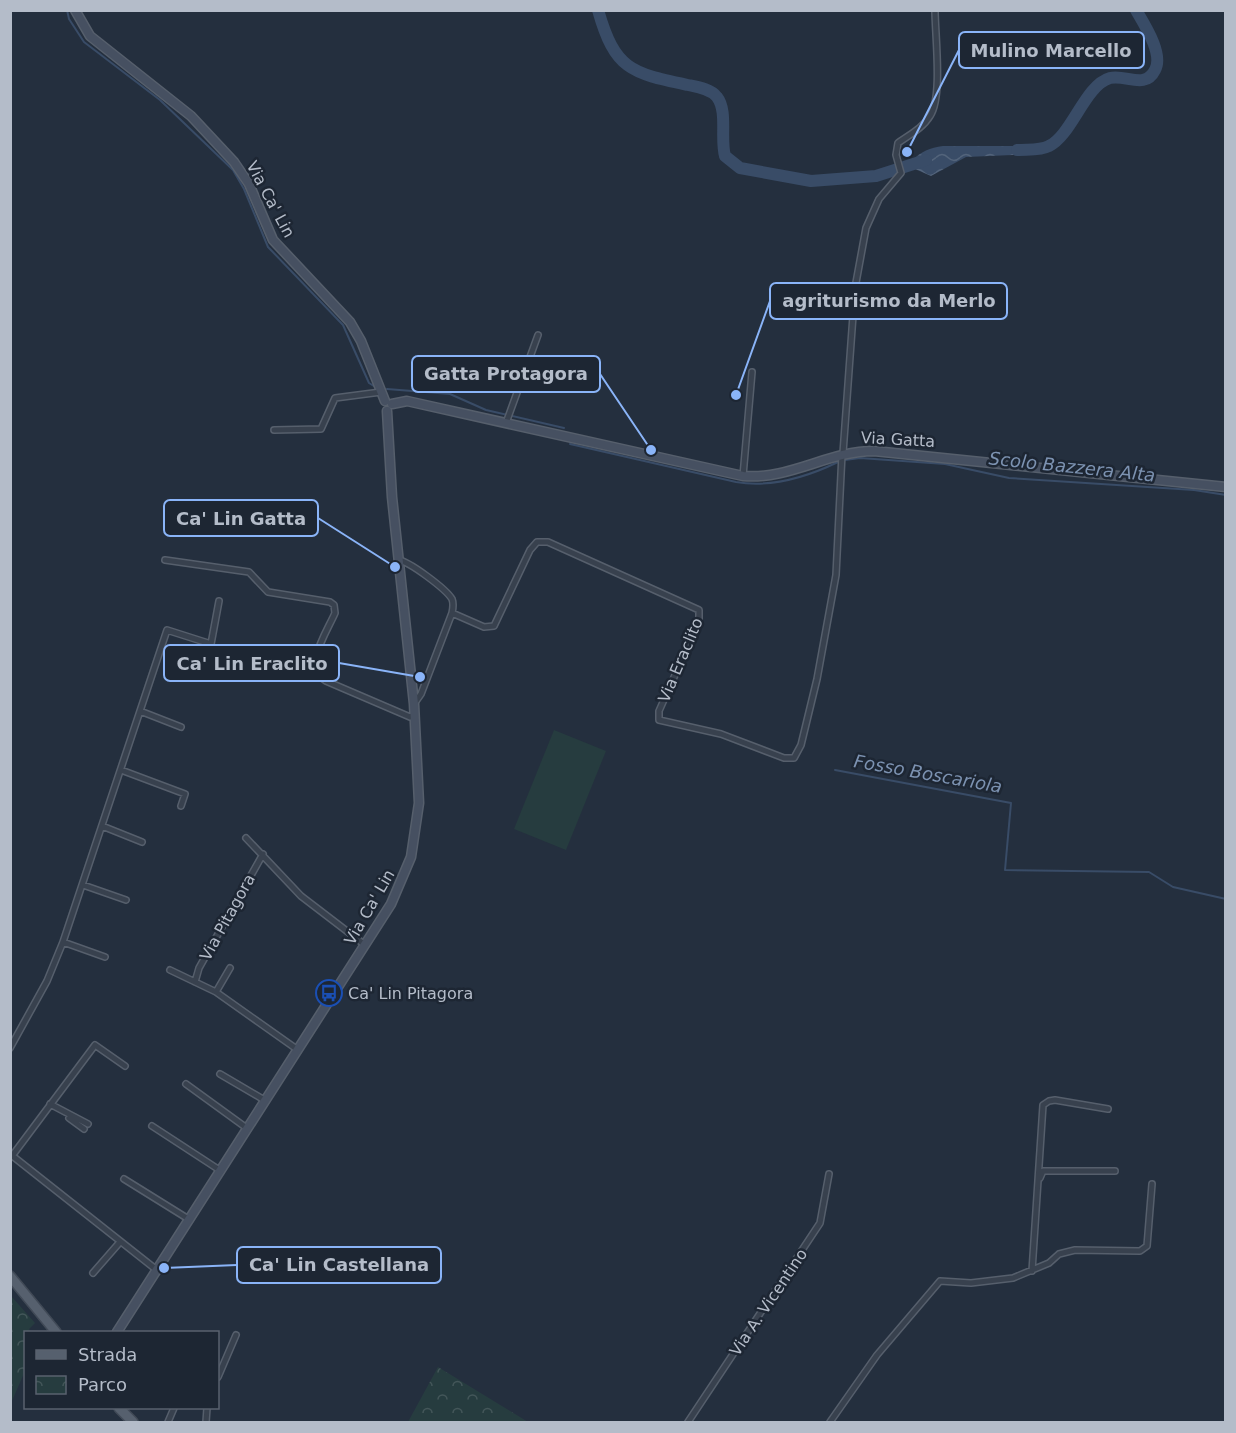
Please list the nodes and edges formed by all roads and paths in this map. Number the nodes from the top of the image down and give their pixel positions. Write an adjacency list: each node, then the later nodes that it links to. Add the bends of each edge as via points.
1 (75, 10): 5 (street, Via Ca' Lin, via 90,36 191,116 234,162 249,184 273,240 350,322)
2 (935, 10): 9 (street, via 936,92 932,114 898,143 901,173 876,203 866,228 855,288)
3 (538, 335): 7 (street)
4 (752, 372): 10 (street)
5 (381, 392): 6 (street, Via Ca' Lin); 8 (street, via 335,398 323,427 316,431)
6 (388, 405): 7 (street, Via Gatta, via 407,401); 13 (street, Via Ca' Lin)
7 (506, 418): 10 (street, Via Gatta)
8 (274, 430)
9 (842, 453): 10 (street, Via Gatta, via 771,477); 11 (street, Via Gatta, via 904,453); 15 (street, Via Eraclito, via 836,575 801,745 794,758 783,758 721,734 659,720 659,711 699,621 699,610 548,542 537,542 530,550 494,626 484,627)
10 (743, 476)
11 (1226, 487)
12 (165, 560): 18 (street, via 249,572 268,592 330,602 335,613 314,662 316,672 326,681 410,717)
13 (398, 560): 15 (street, via 412,565 448,595 453,603); 16 (street, Via Ca' Lin)
14 (219, 601): 17 (street, via 211,644 167,630)
15 (452, 613): 16 (street, Via Ca' Lin)
16 (414, 704): 18 (street, Via Ca' Lin)
17 (141, 711): 19 (street); 20 (street)
18 (414, 715): 29 (street, Via Ca' Lin, via 419,803 414,847 398,891)
19 (181, 727)
20 (121, 770): 21 (street, via 185,794); 22 (street)
21 (181, 806)
22 (102, 826): 24 (street); 26 (street)
23 (246, 838): 25 (street)
24 (142, 842)
25 (262, 854): 29 (street, via 301,896); 33 (street, Via Pitagora)
26 (82, 885): 27 (street); 28 (street)
27 (126, 900)
28 (63, 942): 30 (street); 35 (street, via 47,981)
29 (365, 945): 36 (street, Via Ca' Lin)
30 (105, 957)
31 (230, 968): 34 (street, Via Pitagora)
32 (170, 970): 33 (street, Via Pitagora)
33 (195, 982): 34 (street, Via Pitagora)
34 (216, 992): 36 (street, Via Pitagora)
35 (10, 1048)
36 (298, 1050): 40 (street, Via Ca' Lin)
37 (125, 1065): 41 (street, via 94,1045)
38 (220, 1074): 40 (street)
39 (186, 1084): 45 (street)
40 (266, 1101): 45 (street, Via Ca' Lin)
41 (50, 1104): 44 (street); 46 (street)
42 (1108, 1109): 51 (street, via 1055,1100 1043,1106)
43 (152, 1126): 47 (street)
44 (86, 1127)
45 (248, 1129): 47 (street, Via Ca' Lin)
46 (11, 1155): 54 (street)
47 (221, 1171): 53 (street, Via Ca' Lin)
48 (1115, 1171): 51 (street, via 1043,1171)
49 (829, 1174): 65 (street, Via A. Vicentino, via 820,1223)
50 (124, 1179): 53 (street)
51 (1039, 1179): 56 (street)
52 (1152, 1184): 56 (street, via 1147,1246 1132,1252 1074,1250 1059,1254)
53 (190, 1220): 55 (street, Via Ca' Lin)
54 (120, 1242): 55 (street); 57 (street)
55 (158, 1271): 60 (street, Via Ca' Lin)
56 (1032, 1271): 66 (street, via 1013,1278 971,1283 947,1280 935,1285)
57 (93, 1273)
58 (10, 1276): 59 (main road)
59 (55, 1331)
60 (118, 1331)
61 (236, 1335): 62 (street)
62 (219, 1375)
63 (121, 1409): 64 (main road)
64 (133, 1422)
65 (688, 1422)
66 (830, 1422)

